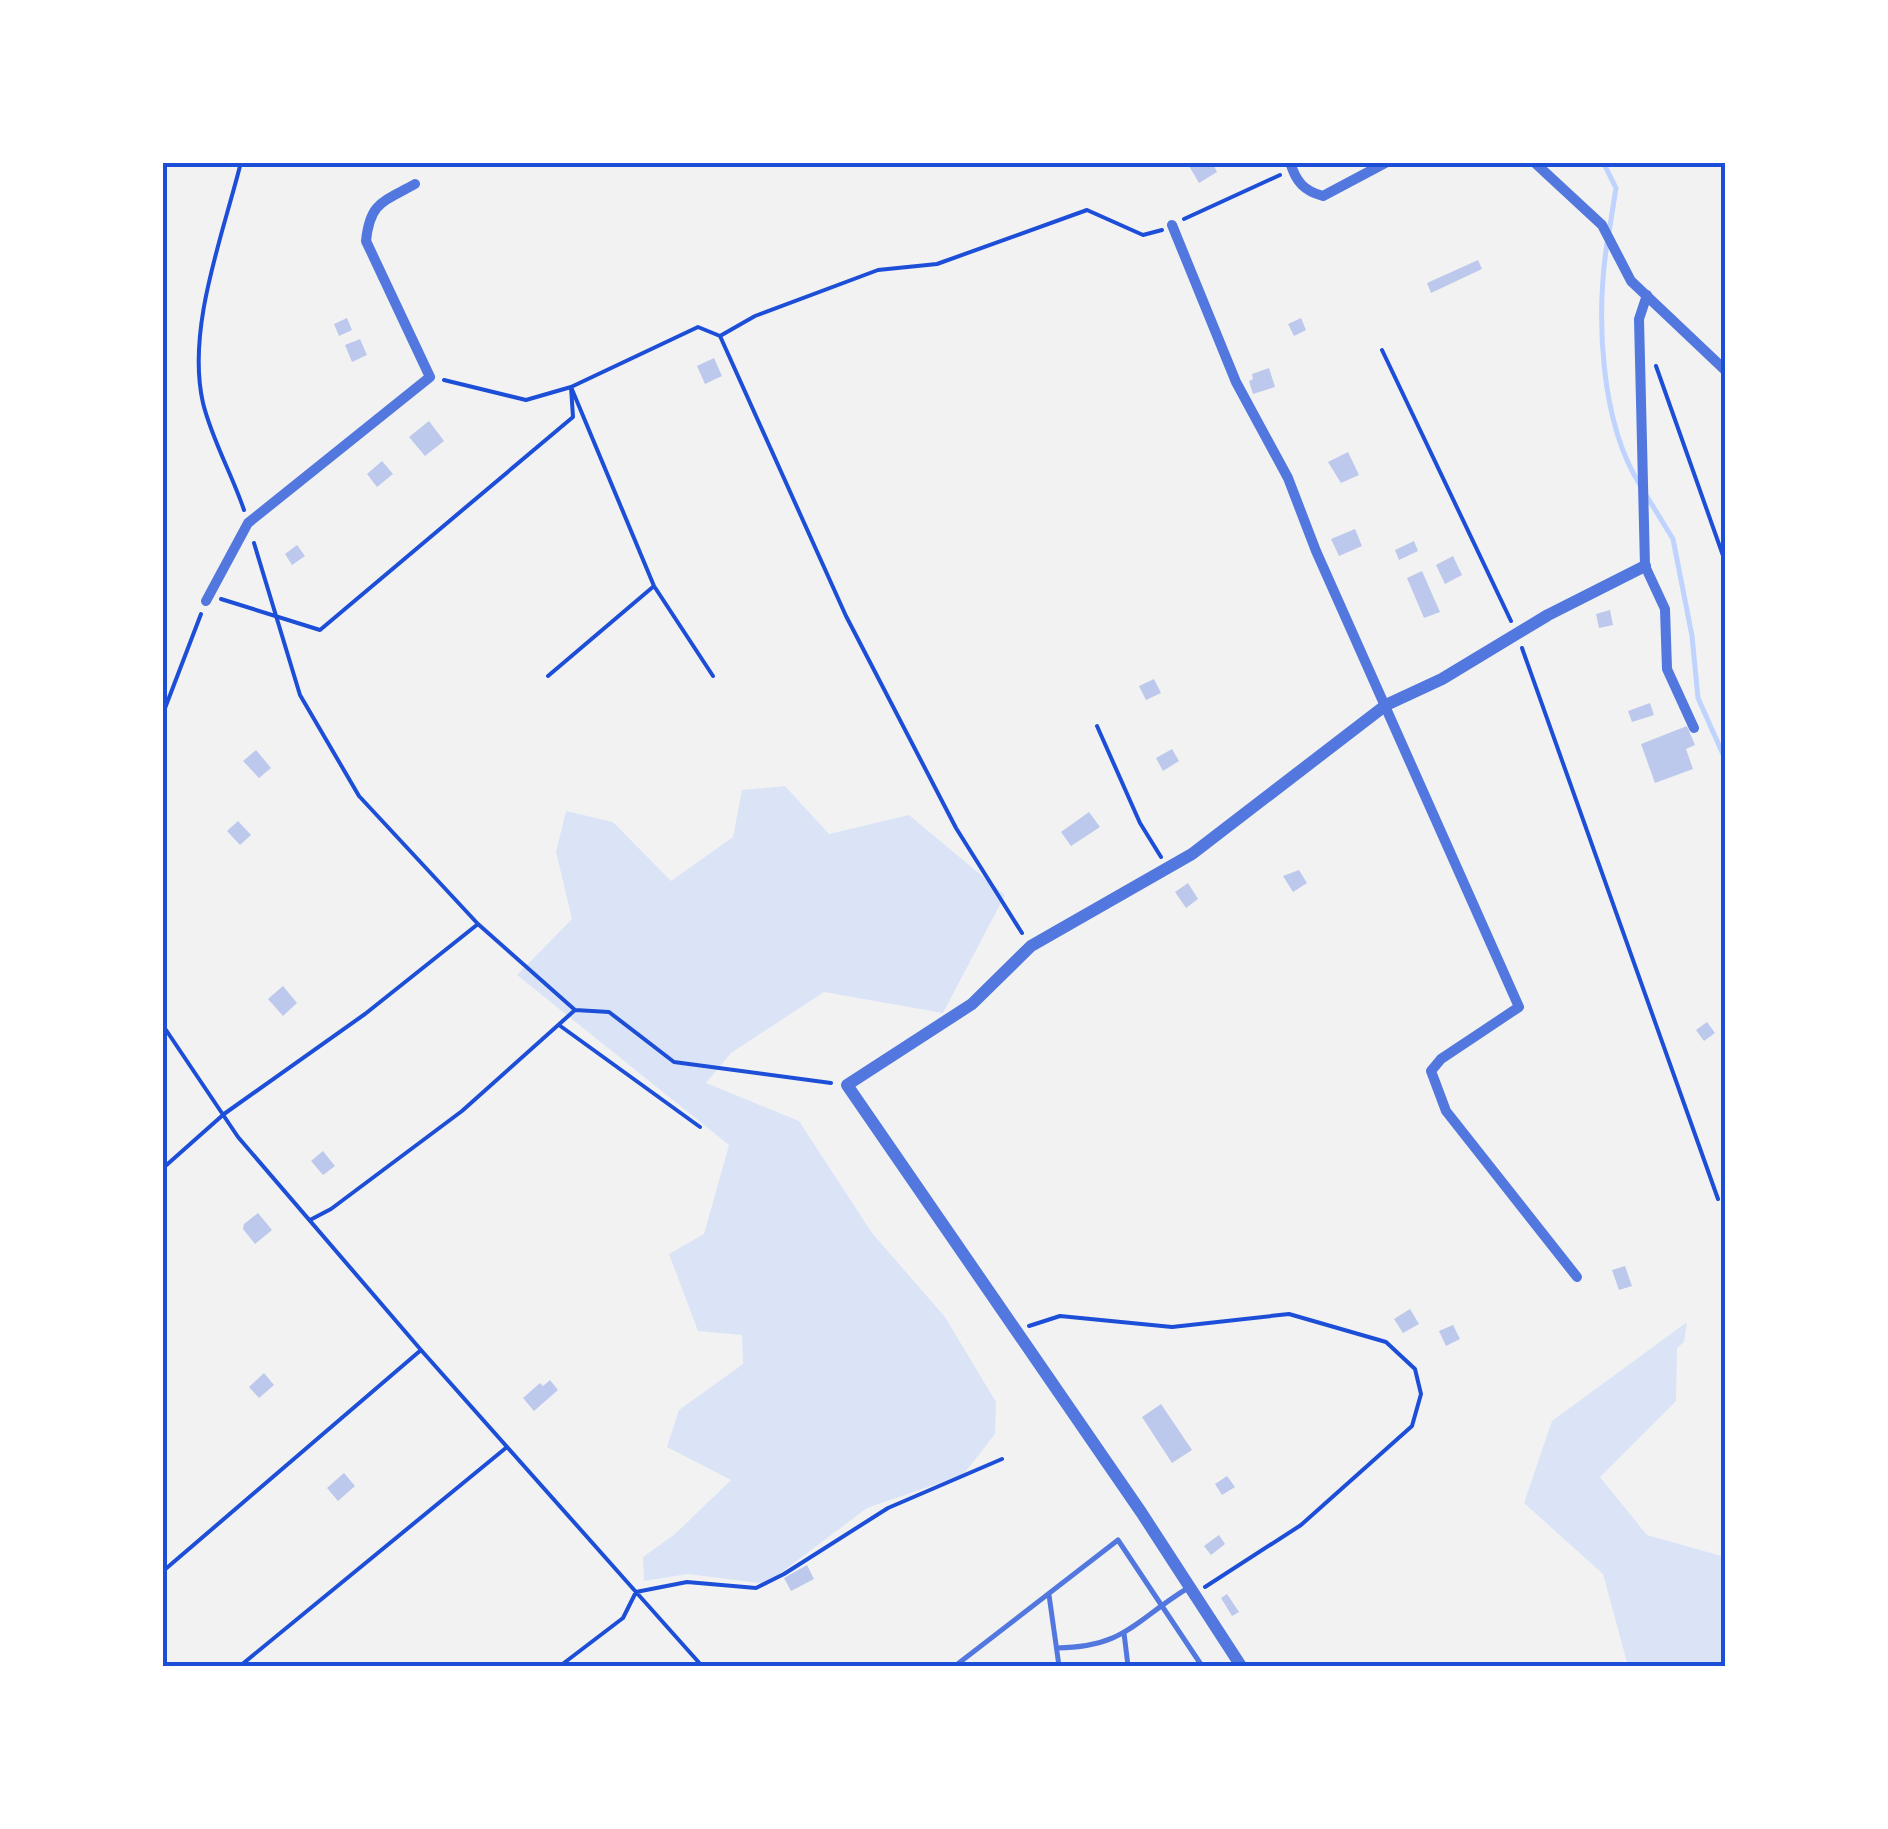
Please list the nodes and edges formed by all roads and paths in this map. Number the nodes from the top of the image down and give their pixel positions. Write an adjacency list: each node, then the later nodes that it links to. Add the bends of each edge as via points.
1 (240, 162): 15 (path, via 202,320 200,359 202,400)
2 (1290, 162): 5 (street)
3 (1387, 162): 5 (street, via 1323,196 1306,191)
4 (1534, 162): 8 (street, via 1602,225)
5 (1294, 176): 7 (path, via 1276,175)
6 (415, 184): 13 (street, via 375,206 366,240)
7 (1172, 225): 9 (path, via 1143,235 1087,210 937,264 878,270); 24 (street, via 1236,382 1288,478)
8 (1646, 295): 12 (street); 17 (street, via 1639,320)
9 (720, 336): 14 (path, via 698,327); 30 (path, via 846,616 956,828)
10 (1382, 350): 21 (path)
11 (1652, 357): 16 (path)
12 (1726, 371)
13 (430, 376): 14 (path, via 526,400); 15 (street)
14 (571, 387): 18 (path); 20 (path, via 573,416 320,630)
15 (248, 523): 19 (street); 20 (path)
16 (1726, 564)
17 (1644, 566): 21 (street); 27 (street, via 1665,608 1667,669)
18 (654, 586): 22 (path); 23 (path)
19 (206, 600): 20 (path, via 226,598); 25 (path)
20 (279, 618): 29 (path, via 300,695 359,796)
21 (1518, 634): 24 (street); 38 (path)
22 (548, 676)
23 (713, 676)
24 (1386, 705): 28 (street); 40 (street, via 1520,1007 1431,1071 1446,1112)
25 (162, 716)
26 (1097, 726): 28 (path)
27 (1694, 728)
28 (1168, 870): 30 (street)
29 (478, 924): 31 (path); 35 (path)
30 (1031, 946): 34 (street, via 972,1004)
31 (575, 1010): 33 (path); 34 (path, via 609,1012 674,1062)
32 (162, 1024): 35 (path)
33 (559, 1026): 36 (path); 39 (path, via 462,1111)
34 (847, 1086): 41 (street)
35 (224, 1114): 37 (path); 39 (path)
36 (700, 1127)
37 (162, 1169)
38 (1718, 1199)
39 (310, 1220): 42 (path)
40 (1577, 1277)
41 (1015, 1331): 46 (street); 46 (path, via 1060,1316 1172,1327 1289,1314 1386,1342 1415,1369 1422,1394 1412,1426 1301,1525)
42 (421, 1350): 43 (path); 45 (path)
43 (506, 1446): 47 (path); 52 (path)
44 (1002, 1459): 47 (path, via 888,1508 756,1588 686,1582)
45 (162, 1572)
46 (1193, 1590): 49 (lane); 59 (street)
47 (636, 1592): 53 (path, via 623,1618); 54 (path)
48 (1049, 1594): 49 (lane, via 1118,1540); 51 (lane); 55 (lane)
49 (1162, 1606): 50 (lane); 58 (lane)
50 (1124, 1633): 51 (lane, via 1108,1642); 57 (lane)
51 (1056, 1648): 56 (lane)
52 (240, 1666)
53 (560, 1666)
54 (702, 1666)
55 (955, 1666)
56 (1059, 1666)
57 (1128, 1666)
58 (1202, 1666)
59 (1241, 1666)

